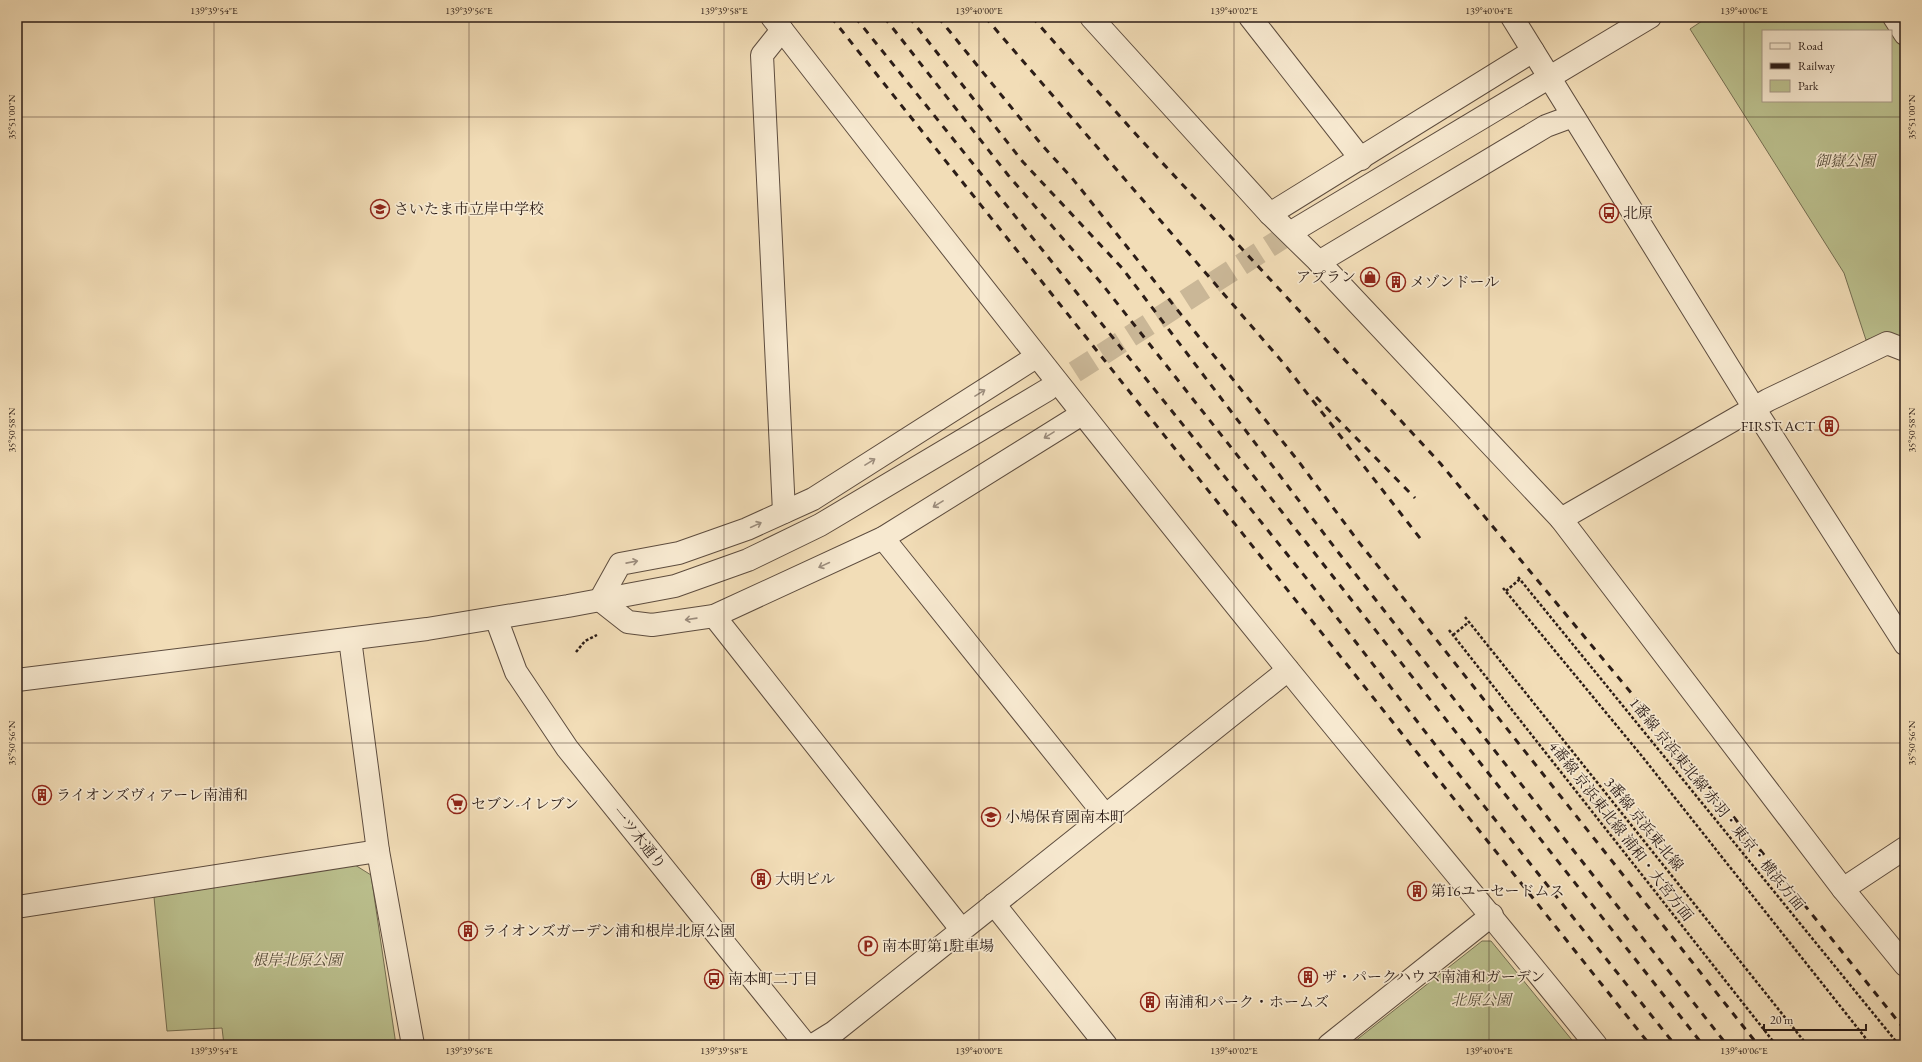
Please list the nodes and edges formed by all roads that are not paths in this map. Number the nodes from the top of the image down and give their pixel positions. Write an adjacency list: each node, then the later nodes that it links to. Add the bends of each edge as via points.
1 (1091, 17): 12 (street)
2 (1250, 17): 11 (street)
3 (1512, 17): 8 (street)
4 (1650, 17): 9 (street)
5 (1894, 17): 7 (street)
6 (777, 23): 15 (street); 19 (street, via 762,55)
7 (1905, 34)
8 (1533, 51): 9 (street); 11 (street)
9 (1550, 76): 10 (street); 12 (street)
10 (1573, 116): 13 (street, via 1546,126); 18 (street)
11 (1361, 159): 12 (street)
12 (1284, 223): 13 (street)
13 (1319, 262): 20 (street)
14 (1905, 350): 18 (street, via 1887,343)
15 (1040, 361): 17 (street); 19 (street, one-way to 15, via 813,499)
16 (1047, 390): 22 (street, via 820,525 748,560 674,586)
17 (1077, 408): 21 (street, one-way to 21); 27 (street)
18 (1754, 408): 20 (street); 26 (street)
19 (784, 512): 22 (street, one-way to 19, via 620,564 679,553 748,529)
20 (1561, 519): 32 (street)
21 (883, 538): 23 (street, one-way to 23); 29 (street)
22 (600, 600): 23 (street, one-way to 22, via 652,625 634,623 628,622); 24 (street)
23 (714, 616): 36 (street)
24 (496, 618): 25 (street); 39 (street, 一ツ木通り, via 516,672 567,748)
25 (350, 639): 28 (street); 31 (street)
26 (1905, 644)
27 (1288, 670): 29 (street); 35 (street)
28 (17, 680)
29 (1106, 814): 33 (street)
30 (1905, 848): 32 (street)
31 (378, 851): 34 (street); 38 (street)
32 (1843, 889): 37 (street)
33 (994, 904): 36 (street); 41 (street)
34 (17, 907)
35 (1492, 916): 42 (street); 43 (street)
36 (961, 929): 40 (street, via 834,1032)
37 (1905, 965)
38 (413, 1045)
39 (806, 1045)
40 (813, 1045)
41 (1106, 1045)
42 (1329, 1045)
43 (1596, 1045)

